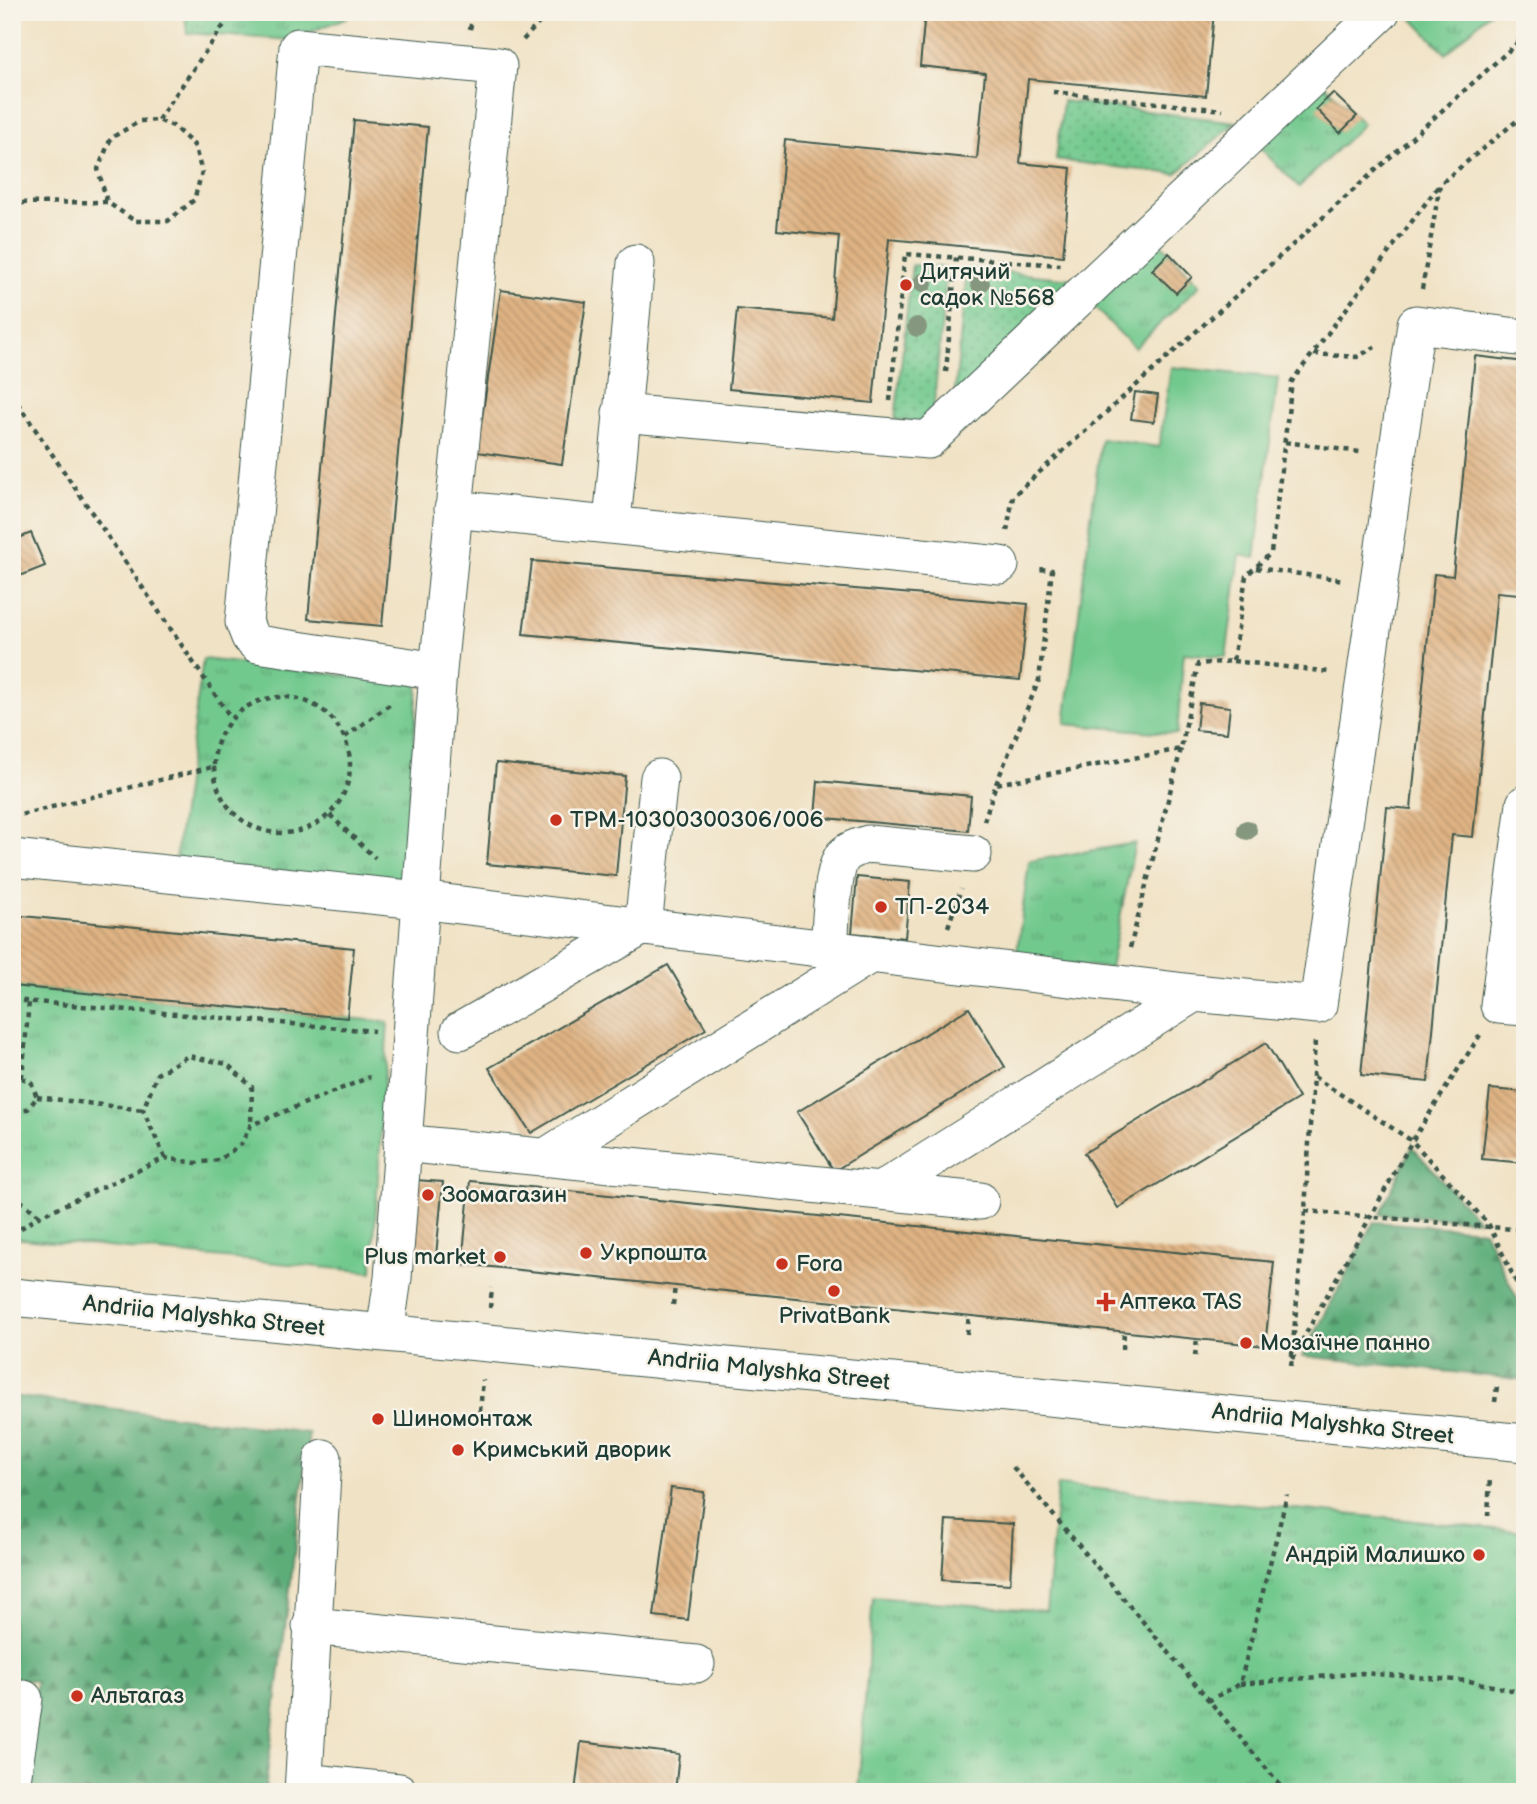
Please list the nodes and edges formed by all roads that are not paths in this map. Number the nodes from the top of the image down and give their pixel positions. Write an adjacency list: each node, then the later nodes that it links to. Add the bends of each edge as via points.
1 (1381, 12): 4 (street, via 928,440)
2 (636, 263): 4 (street)
3 (1525, 338): 17 (street, via 1416,324 1318,1005)
4 (621, 414): 6 (street)
5 (453, 509): 6 (street); 8 (street); 8 (street, via 498,66 298,47 246,630 257,644 266,647)
6 (612, 523): 7 (street)
7 (1000, 565)
8 (438, 671): 13 (street)
9 (659, 778): 14 (street)
10 (1525, 804): 18 (street)
11 (973, 854): 15 (street, via 868,844 852,849 837,872)
12 (12, 858): 13 (street)
13 (419, 900): 14 (street); 20 (street)
14 (643, 926): 15 (street); 19 (street)
15 (828, 949): 16 (street)
16 (871, 954): 17 (street); 21 (street)
17 (1194, 993): 22 (street)
18 (1512, 1006)
19 (460, 1031)
20 (402, 1143): 21 (street); 25 (street)
21 (544, 1158): 22 (street)
22 (880, 1191): 23 (street)
23 (979, 1200)
24 (12, 1297): 25 (street, Andriia Malyshka Street)
25 (385, 1333): 26 (street, Andriia Malyshka Street)
26 (1525, 1443)
27 (323, 1458): 28 (street)
28 (311, 1626): 29 (street); 32 (street)
29 (696, 1664)
30 (24, 1699): 31 (street)
31 (12, 1780)
32 (304, 1787): 33 (street)
33 (400, 1792)

